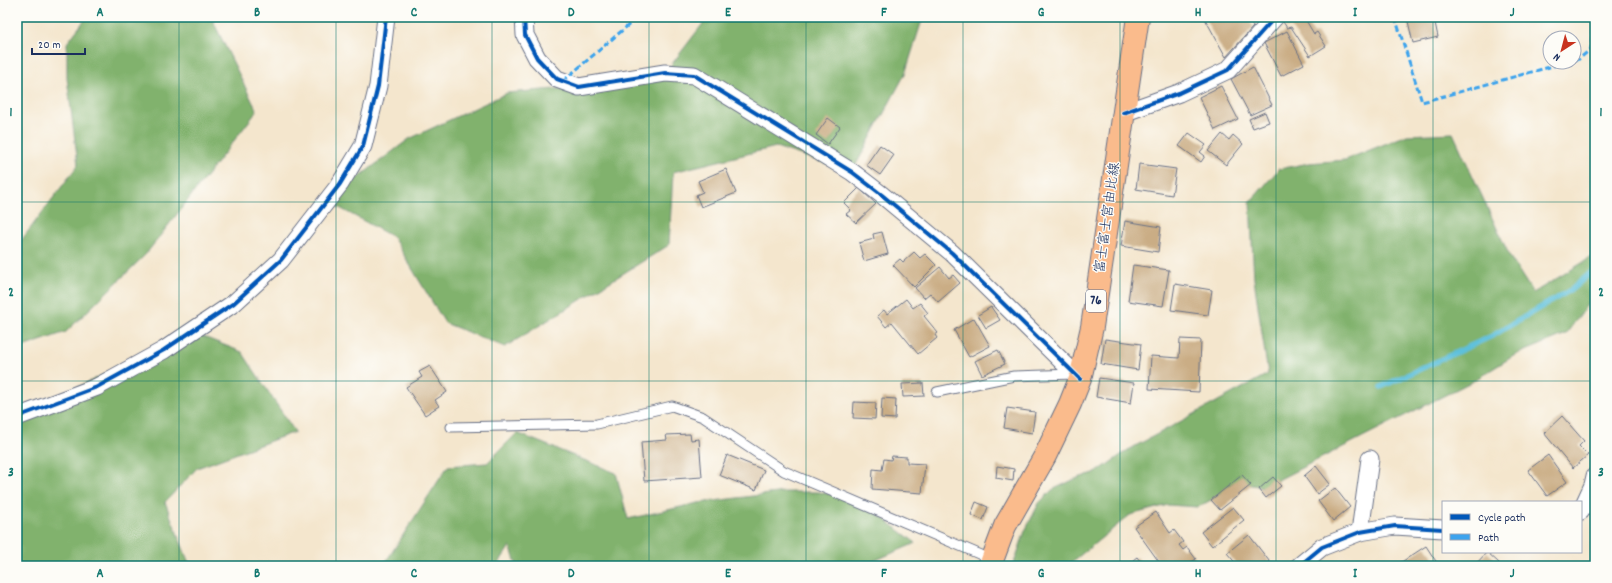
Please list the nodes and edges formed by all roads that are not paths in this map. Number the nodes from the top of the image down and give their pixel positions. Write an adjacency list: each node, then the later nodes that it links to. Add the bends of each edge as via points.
1 (386, 17): 8 (street, via 378,86 363,146 340,184 281,260 234,303 164,350 97,387)
2 (524, 17): 6 (street, via 525,35 537,58 557,79 579,87 665,73 694,75 852,172 952,253)
3 (1138, 17): 5 (main road, 富士富士宮由比線 / 76)
4 (1275, 17): 5 (street, via 1228,70 1179,93)
5 (1123, 113): 6 (main road, 富士富士宮由比線 / 76, via 1092,328)
6 (1077, 377): 7 (lane, via 1014,376); 15 (main road, 富士富士宮由比線 / 76, via 1070,404 1045,456 1005,526)
7 (937, 392)
8 (17, 417)
9 (451, 428): 15 (lane, via 597,424 672,406 703,417 784,471)
10 (1370, 459): 14 (street)
11 (1595, 476): 12 (street)
12 (1582, 509)
13 (1442, 529): 14 (street, via 1394,526)
14 (1360, 532): 16 (street, via 1322,548)
15 (992, 563)
16 (1299, 566)

